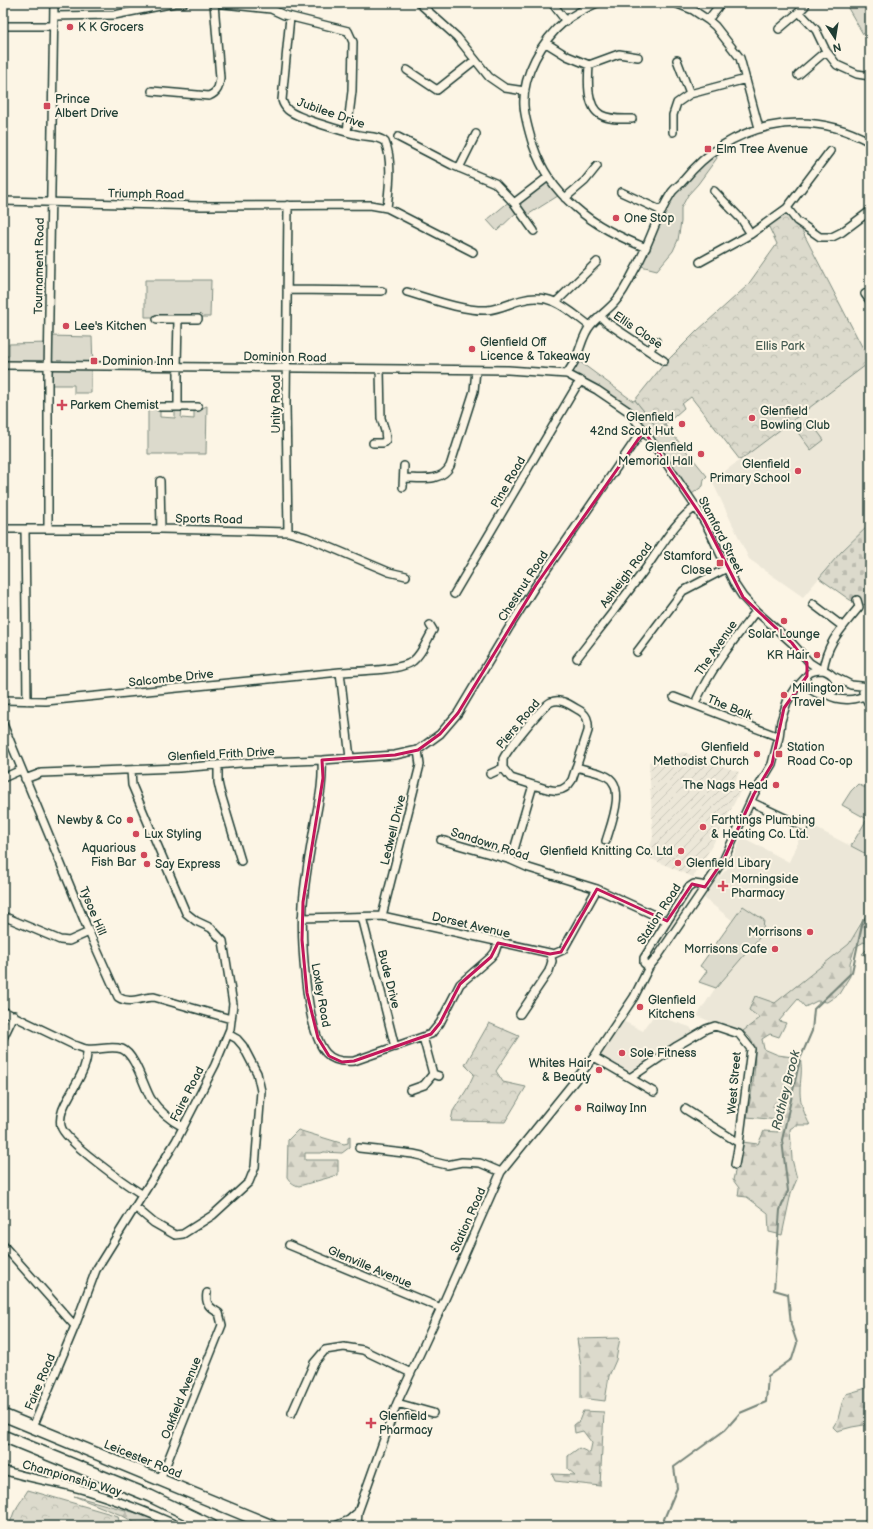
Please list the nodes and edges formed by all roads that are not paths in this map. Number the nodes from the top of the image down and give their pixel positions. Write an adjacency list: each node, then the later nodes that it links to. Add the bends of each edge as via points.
1 (54, 3): 12 (street, Tournament Road)
2 (175, 3): 3 (street); 12 (street, via 114,16)
3 (184, 3)
4 (214, 3): 13 (street, via 271,9); 29 (street, via 219,88 209,96)
5 (418, 3): 22 (street, via 457,37)
6 (552, 3): 15 (street)
7 (597, 3): 15 (street)
8 (675, 3): 14 (street, via 686,6)
9 (721, 3): 14 (street)
10 (805, 6): 11 (street)
11 (799, 12): 18 (street); 20 (street, via 816,30)
12 (54, 16): 17 (street, Tournament Road)
13 (290, 17): 34 (street, Jubilee Drive, via 283,103 292,113); 34 (street, via 343,29 350,34 353,42 352,91)
14 (708, 20): 28 (street, via 740,58)
15 (566, 21): 19 (street)
16 (3, 26): 17 (street)
17 (54, 26): 47 (street, Tournament Road)
18 (779, 29)
19 (546, 43): 24 (street, via 567,56); 30 (street, via 533,63)
20 (826, 51): 26 (street); 27 (street, via 837,65 844,69)
21 (638, 57): 24 (street, via 619,54)
22 (475, 60): 25 (street, via 437,90); 30 (street, via 498,84)
23 (677, 60): 31 (street)
24 (589, 65): 32 (street, via 588,85 592,105 600,115)
25 (407, 70)
26 (798, 75)
27 (870, 76)
28 (746, 79): 31 (street); 33 (street)
29 (152, 91)
30 (524, 91): 42 (street, via 526,121 536,153)
31 (690, 94): 35 (street, via 676,103)
32 (632, 119)
33 (759, 128): 38 (street, via 786,123 813,123 841,129); 52 (street, via 713,151 673,190)
34 (346, 132): 50 (street, Jubilee Drive, via 379,138 385,142 389,184)
35 (673, 132)
36 (476, 134): 41 (street)
37 (398, 137): 41 (street)
38 (870, 141)
39 (830, 151): 51 (street)
40 (597, 166): 45 (street, via 585,181)
41 (459, 168): 48 (street, via 496,183)
42 (548, 177): 45 (street); 48 (street)
43 (714, 191): 55 (street, via 742,220)
44 (625, 196): 52 (street)
45 (565, 198): 56 (street, via 598,225)
46 (3, 201): 47 (street, Triumph Road)
47 (51, 202): 49 (street, Triumph Road, via 202,206); 75 (street, Tournament Road)
48 (514, 204): 54 (street)
49 (288, 205): 50 (street, Triumph Road, via 370,205); 60 (street, Unity Road)
50 (387, 208): 57 (street, Triumph Road)
51 (787, 208): 53 (street, via 797,221 820,237 832,237 842,232); 55 (street)
52 (662, 211): 56 (street)
53 (870, 211)
54 (534, 231)
55 (751, 234): 59 (street)
56 (646, 248): 66 (street, via 616,302)
57 (473, 252)
58 (597, 262): 65 (street)
59 (700, 262)
60 (287, 290): 61 (street); 77 (street, Unity Road)
61 (382, 291)
62 (870, 291): 64 (street, via 865,294)
63 (407, 292): 65 (street, via 475,309 496,309 532,298)
64 (870, 301)
65 (556, 302): 70 (street)
66 (600, 316): 70 (street); 72 (street, Ellis Close)
67 (157, 319): 68 (street)
68 (178, 319): 69 (street); 76 (street)
69 (198, 319)
70 (590, 326): 80 (street)
71 (656, 341): 72 (street)
72 (649, 351): 73 (street, Ellis Close)
73 (664, 361)
74 (3, 365): 75 (street, Dominion Road)
75 (49, 366): 76 (street, Dominion Road); 94 (street, Tournament Road)
76 (177, 366): 77 (street, Dominion Road); 83 (street)
77 (287, 368): 78 (street, Dominion Road); 96 (street, Unity Road)
78 (380, 369): 79 (street, Dominion Road); 86 (street, via 381,418 386,440 383,443)
79 (476, 370): 80 (street, Dominion Road, via 526,370); 88 (street, via 474,391 446,473 437,478)
80 (567, 374): 81 (street, Stamford Street)
81 (581, 381): 85 (street, Stamford Street, via 628,411); 99 (street, Pine Road)
82 (160, 407): 83 (street)
83 (178, 407): 84 (street)
84 (198, 407)
85 (644, 431): 91 (street, Stamford Street); 125 (street, Chestnut Road, via 540,579 458,713 440,734)
86 (373, 443)
87 (404, 466): 88 (street)
88 (404, 478): 90 (street)
89 (160, 481): 95 (street)
90 (403, 487)
91 (696, 507): 97 (street, Stamford Street); 106 (street, Ashleigh Road, via 680,520)
92 (3, 529): 93 (street, Sports Road)
93 (25, 529): 94 (street, Sports Road); 121 (street)
94 (48, 529): 95 (street, Sports Road)
95 (160, 529): 96 (street, Sports Road)
96 (288, 532): 98 (street, Sports Road, via 389,572)
97 (727, 568): 102 (street, Stamford Street, via 743,597); 105 (street, via 683,591)
98 (406, 576)
99 (454, 594)
100 (857, 600): 104 (street, via 859,607)
101 (813, 604): 104 (street)
102 (756, 611): 107 (street, Stamford Street); 119 (street, The Avenue, via 716,664)
103 (430, 626): 109 (street, Salcombe Drive, via 433,630 418,656 409,664 398,668)
104 (842, 626): 108 (street, via 825,656)
105 (637, 652)
106 (577, 658)
107 (806, 658): 108 (street, Stamford Street); 110 (street)
108 (822, 670): 110 (street, via 814,671); 111 (street)
109 (340, 672): 121 (street, Salcombe Drive, via 53,701); 126 (street)
110 (806, 677): 113 (street); 115 (street, Station Road)
111 (835, 677): 112 (street); 116 (street, via 834,689)
112 (851, 685): 114 (street); 117 (street)
113 (808, 688): 115 (street); 116 (street)
114 (870, 688)
115 (793, 693): 124 (street, Station Road, via 784,708)
116 (826, 694): 117 (street, via 843,700 856,699)
117 (868, 694): 122 (street, via 867,704)
118 (674, 697): 124 (street, The Balk)
119 (697, 699)
120 (3, 700): 121 (street, Salcombe Drive)
121 (27, 701)
122 (870, 708)
123 (3, 724): 131 (street, Tysoe Hill)
124 (779, 737): 137 (street, Station Road, via 772,764)
125 (418, 750): 126 (street, Glenfield Frith Drive, via 395,755); 146 (street, Ledwell Drive, via 420,765)
126 (350, 758): 127 (street, Glenfield Frith Drive)
127 (322, 760): 128 (street, Glenfield Frith Drive); 148 (street, Loxley Road, via 323,778)
128 (218, 765): 132 (street, Glenfield Frith Drive); 142 (street, via 220,791)
129 (576, 767): 130 (street, Piers Road, via 588,731 588,719 566,702 556,701 546,706 505,755); 136 (street, Piers Road, via 568,786 562,790 556,791); 140 (street, via 607,776 616,788 618,797)
130 (503, 768): 133 (street, Piers Road); 136 (street, Piers Road, via 511,778)
131 (21, 770): 134 (street); 135 (street, Tysoe Hill)
132 (131, 770): 135 (street, Glenfield Frith Drive, via 41,773); 157 (street, Faire Road, via 132,785 186,913 211,928 223,941 233,1004)
133 (488, 774)
134 (3, 778)
135 (25, 779): 150 (street, Tysoe Hill)
136 (533, 785): 141 (street)
137 (750, 802): 138 (street); 143 (street, Station Road, via 724,859)
138 (804, 827)
139 (441, 840): 141 (street, Sandown Road)
140 (606, 841)
141 (511, 860): 144 (street, Sandown Road)
142 (241, 861)
143 (705, 887): 149 (street, Station Road, via 691,885); 153 (street, Station Road)
144 (597, 889): 149 (street, Sandown Road); 152 (street, via 563,950 558,954)
145 (3, 916): 150 (street, via 60,940 69,940)
146 (382, 916): 147 (street, Dorset Avenue); 151 (street, Dorset Avenue)
147 (362, 917): 148 (street, Dorset Avenue); 161 (street, Bude Drive)
148 (302, 918): 161 (street, Loxley Road, via 307,993 311,1017 323,1049 333,1058 348,1062)
149 (667, 921): 153 (street, Station Road, via 644,958 644,963)
150 (89, 932): 157 (street, Tysoe Hill, via 118,998 132,1002 154,997)
151 (498, 942): 152 (street, Dorset Avenue); 159 (street, Loxley Road, via 495,952 460,984 440,1023 431,1034)
152 (550, 954): 155 (street, via 552,961 549,971)
153 (649, 967): 163 (street, Station Road, via 634,997)
154 (3, 1010): 156 (street)
155 (520, 1014)
156 (14, 1016): 160 (street); 162 (street)
157 (231, 1019): 158 (street, Faire Road)
158 (228, 1034): 168 (street, Faire Road); 174 (street, via 243,1046 257,1073 261,1091 255,1167 249,1182 213,1215 183,1234 175,1235 154,1223)
159 (424, 1037): 161 (street, Loxley Road); 165 (street, via 436,1075 424,1085)
160 (3, 1038)
161 (395, 1047)
162 (87, 1049): 168 (street, via 123,1049 130,1055 151,1098 160,1110); 173 (street, via 86,1063 61,1117 64,1134)
163 (594, 1057): 164 (street); 172 (street, Station Road)
164 (630, 1078): 166 (street); 169 (street, West Street, via 665,1053 706,1029 715,1026 739,1034 751,1050)
165 (410, 1090)
166 (654, 1092)
167 (684, 1109): 169 (street, West Street)
168 (183, 1127): 173 (street, Faire Road)
169 (739, 1143): 171 (street, West Street)
170 (359, 1148): 172 (street, via 414,1154 447,1165 462,1162 480,1163)
171 (735, 1164)
172 (501, 1172): 178 (street, Station Road)
173 (143, 1195): 174 (street, Faire Road)
174 (135, 1207): 179 (street, Faire Road, via 96,1270)
175 (289, 1245): 178 (street, Glenville Avenue)
176 (3, 1246): 179 (street)
177 (207, 1293): 188 (street, Oakfield Avenue, via 207,1303 219,1313 222,1325)
178 (441, 1308): 180 (street, Station Road)
179 (75, 1326): 185 (street, Faire Road)
180 (411, 1373): 181 (street, Station Road); 182 (street, via 363,1350 344,1347 325,1350 314,1363)
181 (397, 1403): 183 (street); 189 (street, Station Road)
182 (292, 1413)
183 (433, 1413)
184 (3, 1415): 185 (highway, Leicester Road)
185 (33, 1427): 188 (highway, Leicester Road)
186 (3, 1436): 191 (highway, via 150,1496)
187 (3, 1470): 190 (street, Championship Way, via 82,1490 149,1512)
188 (160, 1480): 192 (highway, Leicester Road)
189 (358, 1512): 193 (street, via 349,1520); 194 (street, Station Road)
190 (179, 1526)
191 (212, 1526)
192 (272, 1526)
193 (335, 1526)
194 (357, 1526)

